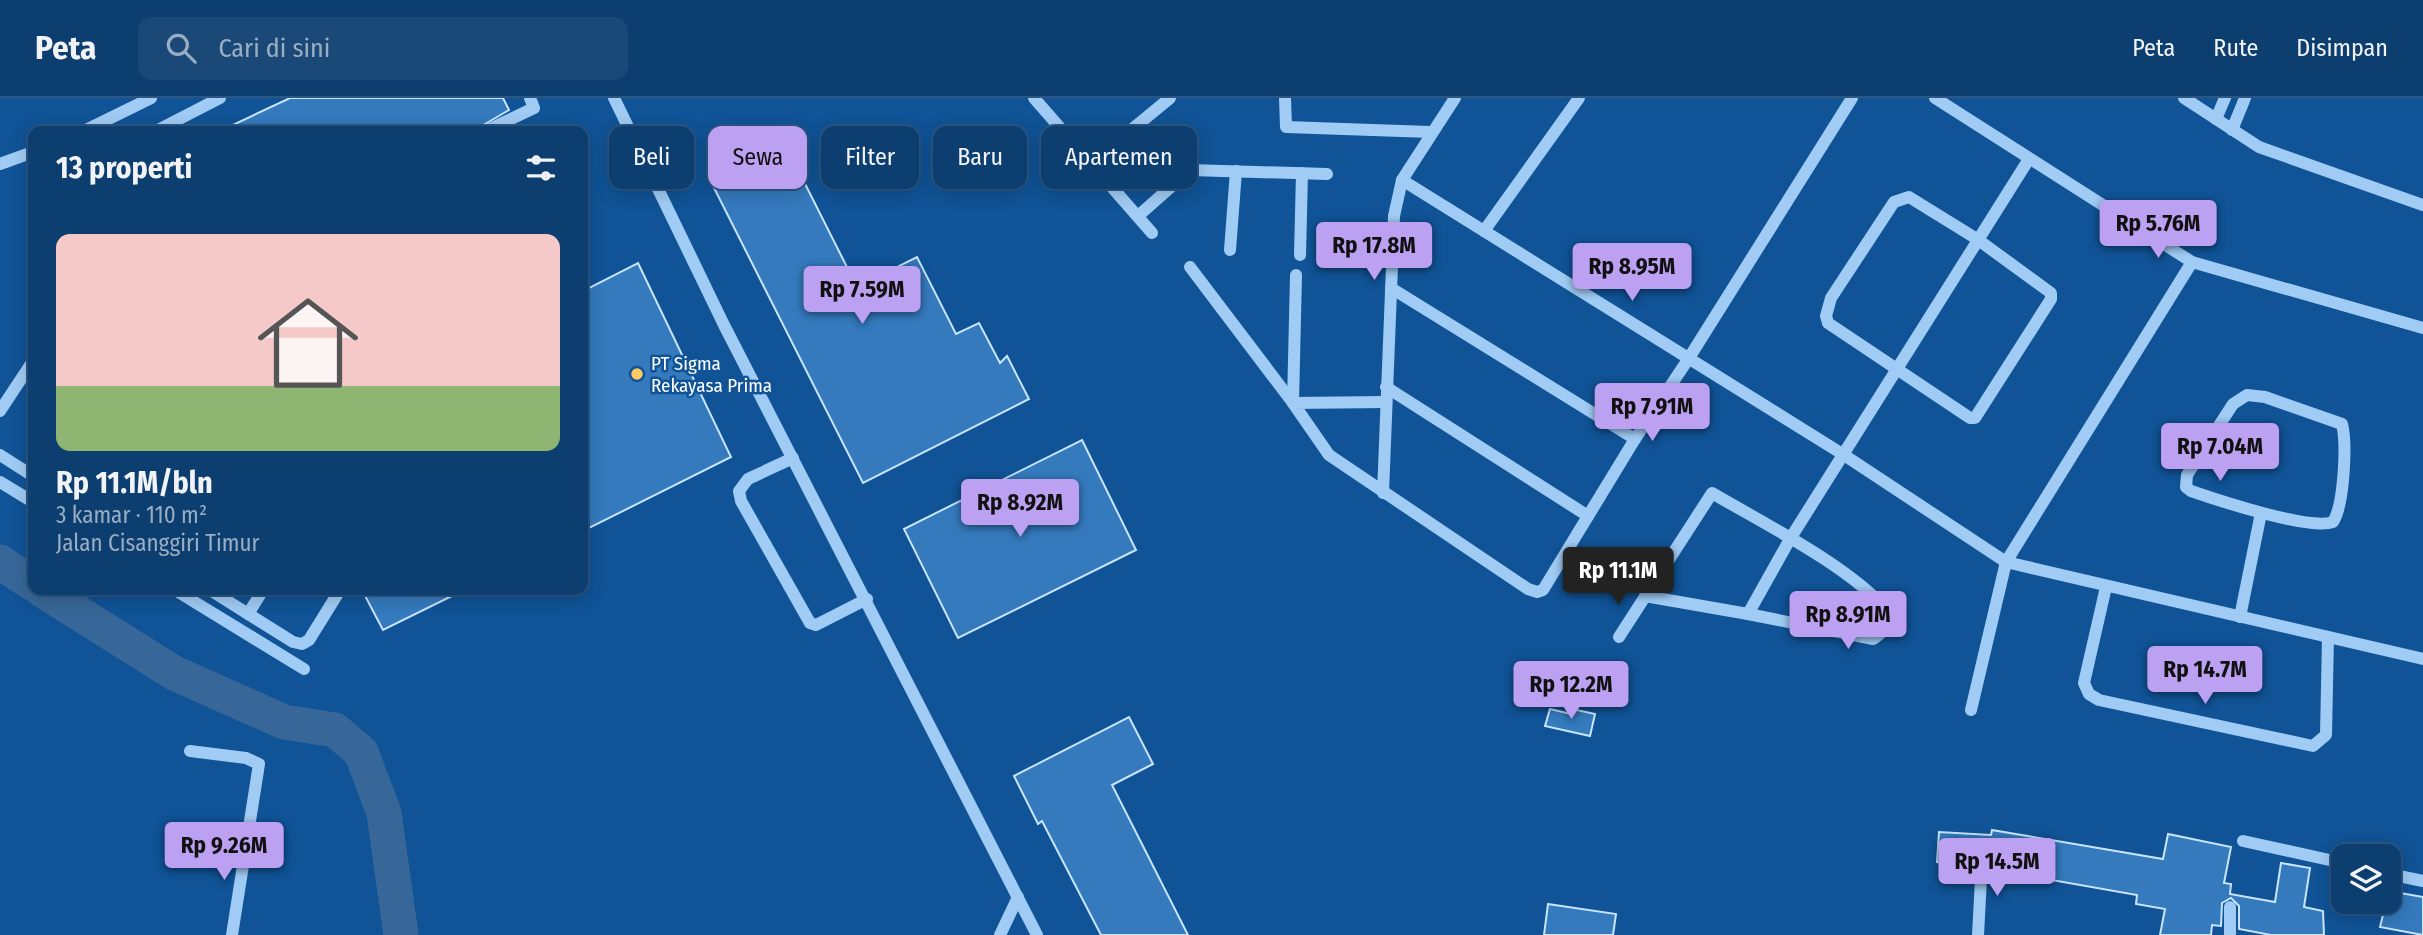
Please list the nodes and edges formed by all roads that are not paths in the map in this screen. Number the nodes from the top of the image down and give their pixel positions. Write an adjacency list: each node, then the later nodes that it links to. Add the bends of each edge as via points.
1 (151, 98): 17 (street)
2 (220, 98): 18 (street)
3 (530, 98): 19 (street, via 534,107)
4 (614, 98): 54 (street)
5 (1053, 98): 15 (street)
6 (1170, 98): 21 (street)
7 (1285, 98): 23 (street, via 1286,127)
8 (1455, 98): 23 (street)
9 (1579, 98): 34 (street)
10 (1852, 98): 44 (street)
11 (1935, 98): 25 (street)
12 (2184, 98): 16 (street)
13 (2225, 98): 16 (street)
14 (2245, 98): 22 (street)
15 (1038, 103): 20 (street)
16 (2216, 119): 22 (street)
17 (94, 126)
18 (166, 126)
19 (496, 126)
20 (1058, 126)
21 (1136, 126)
22 (2232, 130): 32 (street, via 2259,147)
23 (1430, 132): 30 (street)
24 (28, 154): 26 (street)
25 (2029, 159): 36 (street); 39 (street)
26 (0, 164)
27 (1236, 172): 28 (street); 33 (street, via 1190,170); 37 (street)
28 (1302, 173): 29 (street); 38 (street)
29 (1327, 174)
30 (1402, 180): 34 (street); 42 (street, via 1394,216)
31 (1114, 189): 33 (street)
32 (2423, 205)
33 (1138, 216): 35 (street)
34 (1484, 231): 44 (street)
35 (1152, 233)
36 (1977, 240): 46 (street); 46 (street, via 1909,197 1903,198 1894,202 1831,298 1828,323); 46 (street, via 2051,293 2022,345 1975,418)
37 (1230, 250)
38 (1300, 255)
39 (2192, 262): 43 (street); 62 (street)
40 (1190, 267): 49 (street)
41 (1296, 275): 49 (street)
42 (1391, 288): 47 (street); 51 (street)
43 (2423, 328)
44 (1689, 358): 51 (street); 53 (street)
45 (28, 369): 50 (street)
46 (1896, 371): 53 (street)
47 (1386, 387): 48 (street); 60 (street)
48 (1385, 401): 49 (street); 57 (street)
49 (1293, 403): 57 (street, via 1329,454)
50 (0, 411)
51 (1635, 439): 60 (street)
52 (0, 455): 55 (street)
53 (1844, 455): 61 (street); 62 (street)
54 (793, 458): 69 (street); 69 (street, via 748,479 739,491 741,501 810,623 816,625)
55 (28, 472)
56 (0, 482): 58 (street)
57 (1383, 493): 60 (street, via 1537,592 1548,583)
58 (28, 499)
59 (2261, 513): 59 (street, via 2186,487 2187,475 2233,404 2256,395 2342,424 2345,448 2333,522); 72 (street)
60 (1588, 516)
61 (1790, 539): 68 (street, via 1712,493); 71 (street); 71 (street, via 1868,590 1887,611 1887,625 1874,639)
62 (2006, 562): 63 (street); 77 (street)
63 (2106, 587): 72 (street); 74 (street, via 2084,683 2089,694 2099,700 2313,746 2326,735)
64 (183, 595): 76 (street)
65 (219, 595): 70 (street)
66 (260, 595): 70 (street)
67 (337, 595): 70 (street, via 302,644)
68 (1645, 596): 71 (street); 73 (street)
69 (867, 599): 84 (street)
70 (248, 614)
71 (1748, 614)
72 (2240, 617): 74 (street)
73 (1619, 637)
74 (2328, 637): 75 (street)
75 (2423, 659)
76 (304, 669)
77 (1971, 710)
78 (190, 751): 86 (street, via 259,764)
79 (2243, 841): 81 (street)
80 (1982, 860): 89 (street)
81 (2331, 860)
82 (2401, 876): 83 (street)
83 (2423, 881)
84 (1018, 897): 87 (street); 88 (street)
85 (2230, 906): 90 (street)
86 (232, 935)
87 (1000, 935)
88 (1037, 935)
89 (1978, 935)
90 (2230, 935)

